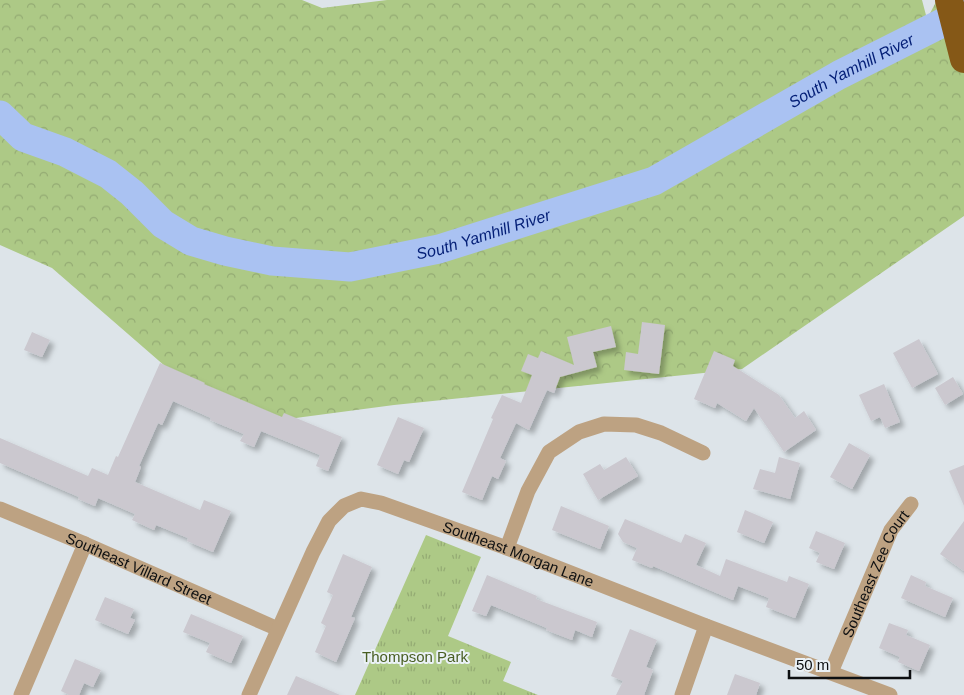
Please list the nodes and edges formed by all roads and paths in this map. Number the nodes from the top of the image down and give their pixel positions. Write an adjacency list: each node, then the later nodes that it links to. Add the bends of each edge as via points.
1 (949, 0): 2 (highway)
2 (964, 59)
3 (703, 453): 7 (street, via 636,425 604,424 579,432 550,452 528,491)
4 (911, 504): 10 (street, Southeast Zee Court, via 891,530)
5 (0, 510): 6 (street, Southeast Villard Street)
6 (85, 544): 9 (street, Southeast Villard Street); 11 (street)
7 (507, 548): 8 (street, Southeast Morgan Lane); 9 (street, Southeast Morgan Lane, via 381,503 361,499 344,506 329,521)
8 (706, 626): 10 (street, Southeast Morgan Lane); 13 (street)
9 (278, 629): 12 (street, Southeast Morgan Lane)
10 (830, 672): 14 (street, Southeast Morgan Lane)
11 (21, 695)
12 (249, 695)
13 (682, 695)
14 (890, 695)

